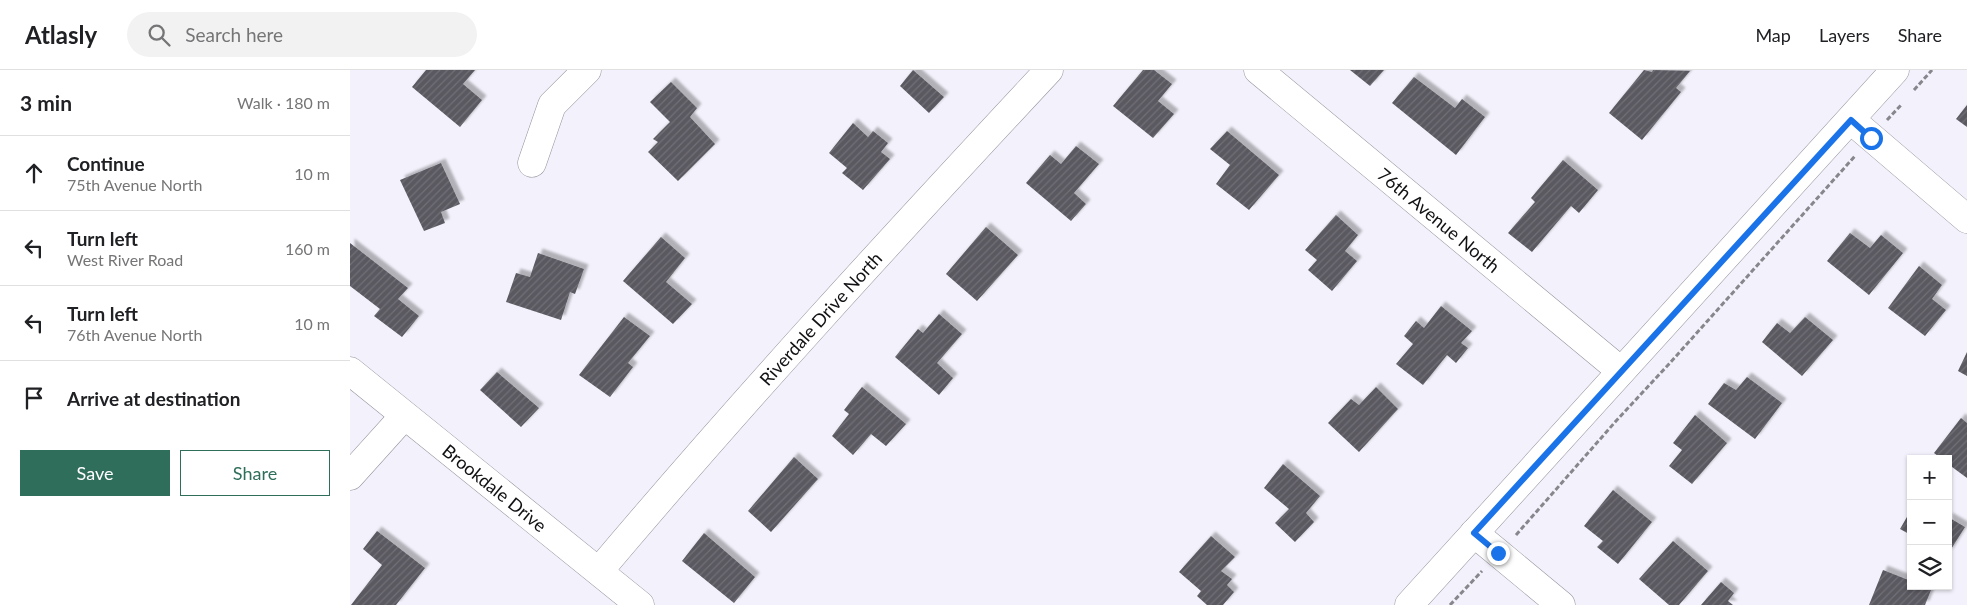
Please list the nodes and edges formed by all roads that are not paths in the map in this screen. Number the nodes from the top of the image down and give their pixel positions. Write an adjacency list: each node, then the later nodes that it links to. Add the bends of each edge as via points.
1 (587, 70): 6 (street, via 552,104)
2 (1049, 70): 13 (street, Riverdale Drive North, via 701,451)
3 (1258, 70): 9 (street, 76th Avenue North)
4 (1895, 70): 5 (street)
5 (1851, 120): 7 (street); 9 (street)
6 (532, 163)
7 (1967, 219)
8 (350, 371): 10 (street, Brookdale Drive)
9 (1621, 371): 12 (street)
10 (404, 416): 11 (street); 13 (street, Brookdale Drive)
11 (350, 476)
12 (1474, 533): 15 (street); 16 (street)
13 (599, 571): 14 (street, Brookdale Drive)
14 (640, 605)
15 (1409, 605)
16 (1561, 605)

